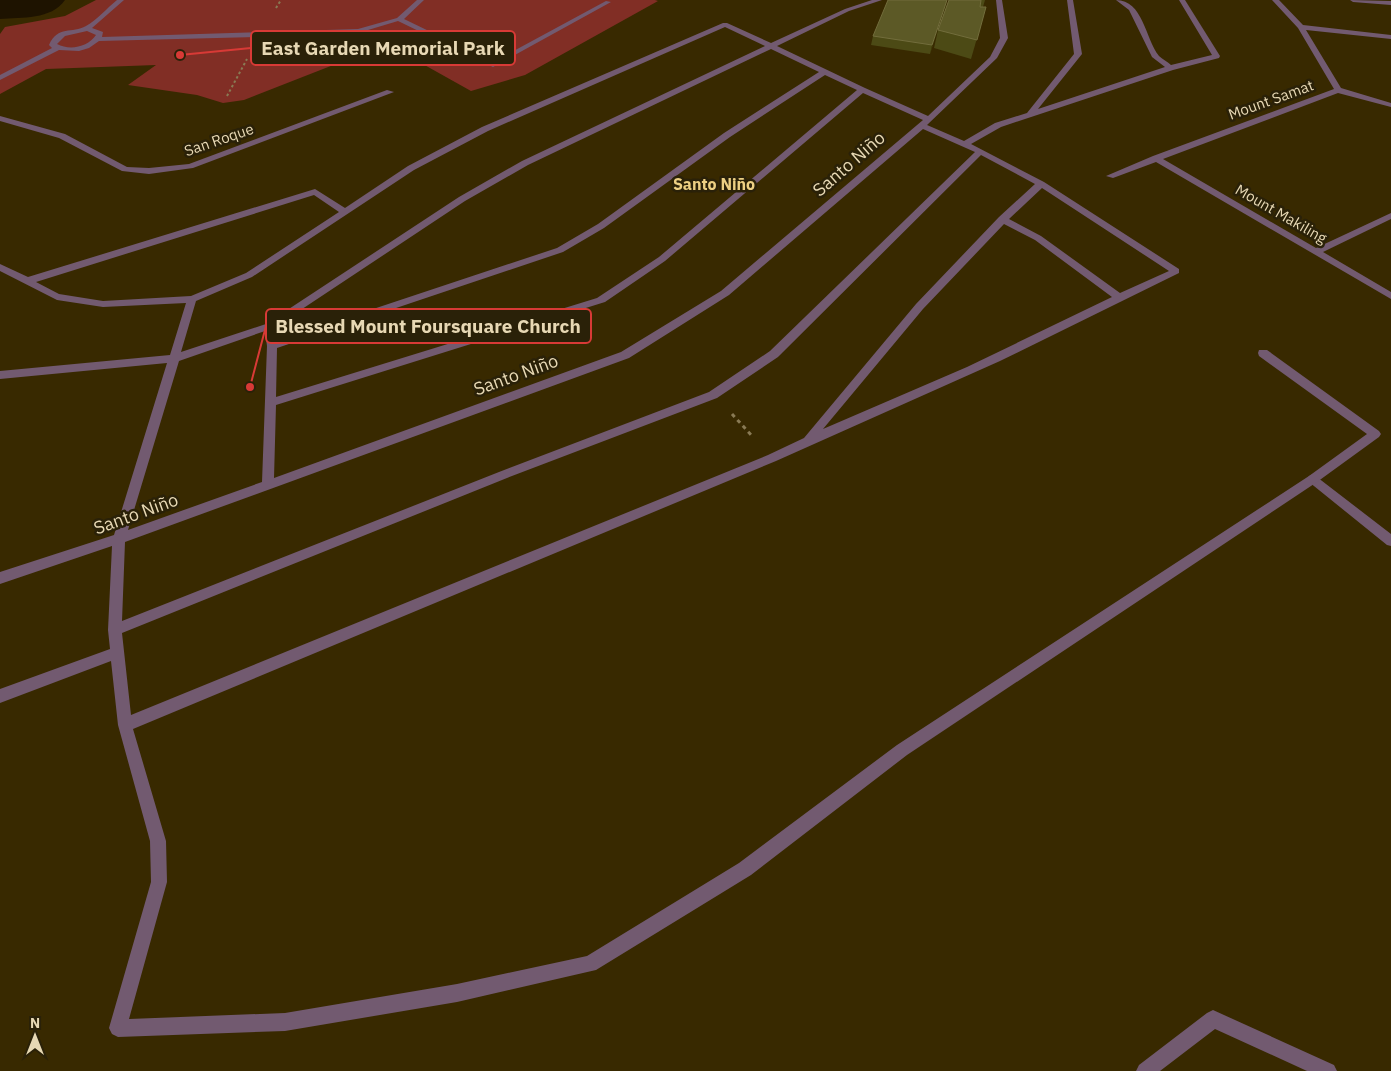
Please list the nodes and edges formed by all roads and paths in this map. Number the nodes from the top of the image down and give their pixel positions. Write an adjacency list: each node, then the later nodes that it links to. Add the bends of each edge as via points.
1 (121, 0): 14 (street)
2 (421, 0): 12 (street)
3 (602, 0): 12 (street, via 608,2 493,65)
4 (879, 0): 17 (street, via 847,10)
5 (999, 0): 28 (street, Santo Niño, via 1004,38 994,58)
6 (1070, 0): 26 (street, via 1078,54)
7 (1119, 0): 19 (street, via 1132,9 1156,57)
8 (1182, 0): 19 (street, via 1216,56)
9 (1275, 0): 13 (street, Mount Samat)
10 (1353, 0): 11 (street)
11 (1391, 2)
12 (398, 20): 16 (street, via 358,31 330,34)
13 (1301, 28): 15 (street); 23 (street, Mount Samat)
14 (87, 29): 16 (street, via 100,34); 18 (street, via 59,36 53,45)
15 (1391, 37)
16 (98, 39): 18 (street, via 70,50)
17 (770, 47): 20 (street); 34 (street, via 725,24 485,129 411,168); 43 (street, via 525,163 462,199)
18 (57, 48): 21 (street)
19 (1170, 68): 26 (street)
20 (824, 72): 22 (street); 44 (street, via 727,135 602,226 560,250)
21 (0, 78)
22 (862, 90): 28 (street); 49 (street, via 662,259 601,300)
23 (1338, 90): 25 (street); 31 (street, Mount Samat)
24 (390, 92): 27 (street, San Roque, via 190,166 149,171 125,169 62,136)
25 (1391, 104)
26 (1030, 114): 29 (street, via 998,125)
27 (0, 118)
28 (925, 122): 29 (street); 53 (street, Santo Niño, via 725,294 625,355)
29 (965, 144): 30 (street)
30 (980, 151): 33 (street); 48 (street, via 774,354)
31 (1156, 158): 32 (street, Mount Samat); 37 (street, Mount Makiling)
32 (1110, 176)
33 (1041, 184): 36 (street); 40 (street, via 1176,271)
34 (345, 212): 39 (street, via 315,192); 42 (street, via 249,275)
35 (1391, 216): 37 (street)
36 (1002, 219): 40 (street, via 1038,238); 50 (street, via 870,362)
37 (1316, 251): 41 (street, Mount Makiling)
38 (0, 267): 39 (street)
39 (27, 281): 42 (street, via 57,297 103,304)
40 (1118, 296): 50 (street, via 972,370)
41 (1391, 296)
42 (192, 299): 46 (street)
43 (270, 326): 44 (street); 46 (street)
44 (272, 346): 49 (street)
45 (1263, 353): 52 (street, via 1375,434)
46 (176, 358): 47 (street); 54 (street)
47 (0, 375)
48 (714, 395): 51 (path); 57 (street, via 503,475)
49 (270, 403): 53 (street)
50 (808, 440): 51 (street)
51 (772, 458): 60 (street)
52 (1313, 480): 55 (street); 60 (street, via 902,750 745,869 590,964 457,993 285,1022 118,1028 159,882 158,841)
53 (268, 484): 54 (street, Santo Niño)
54 (119, 539): 56 (street, Santo Niño); 57 (street)
55 (1391, 541)
56 (0, 578)
57 (116, 630): 58 (street)
58 (118, 652): 59 (street); 60 (street)
59 (0, 696)
60 (125, 725)
61 (1145, 1071): 62 (street, via 1213,1019)
62 (1328, 1071)

